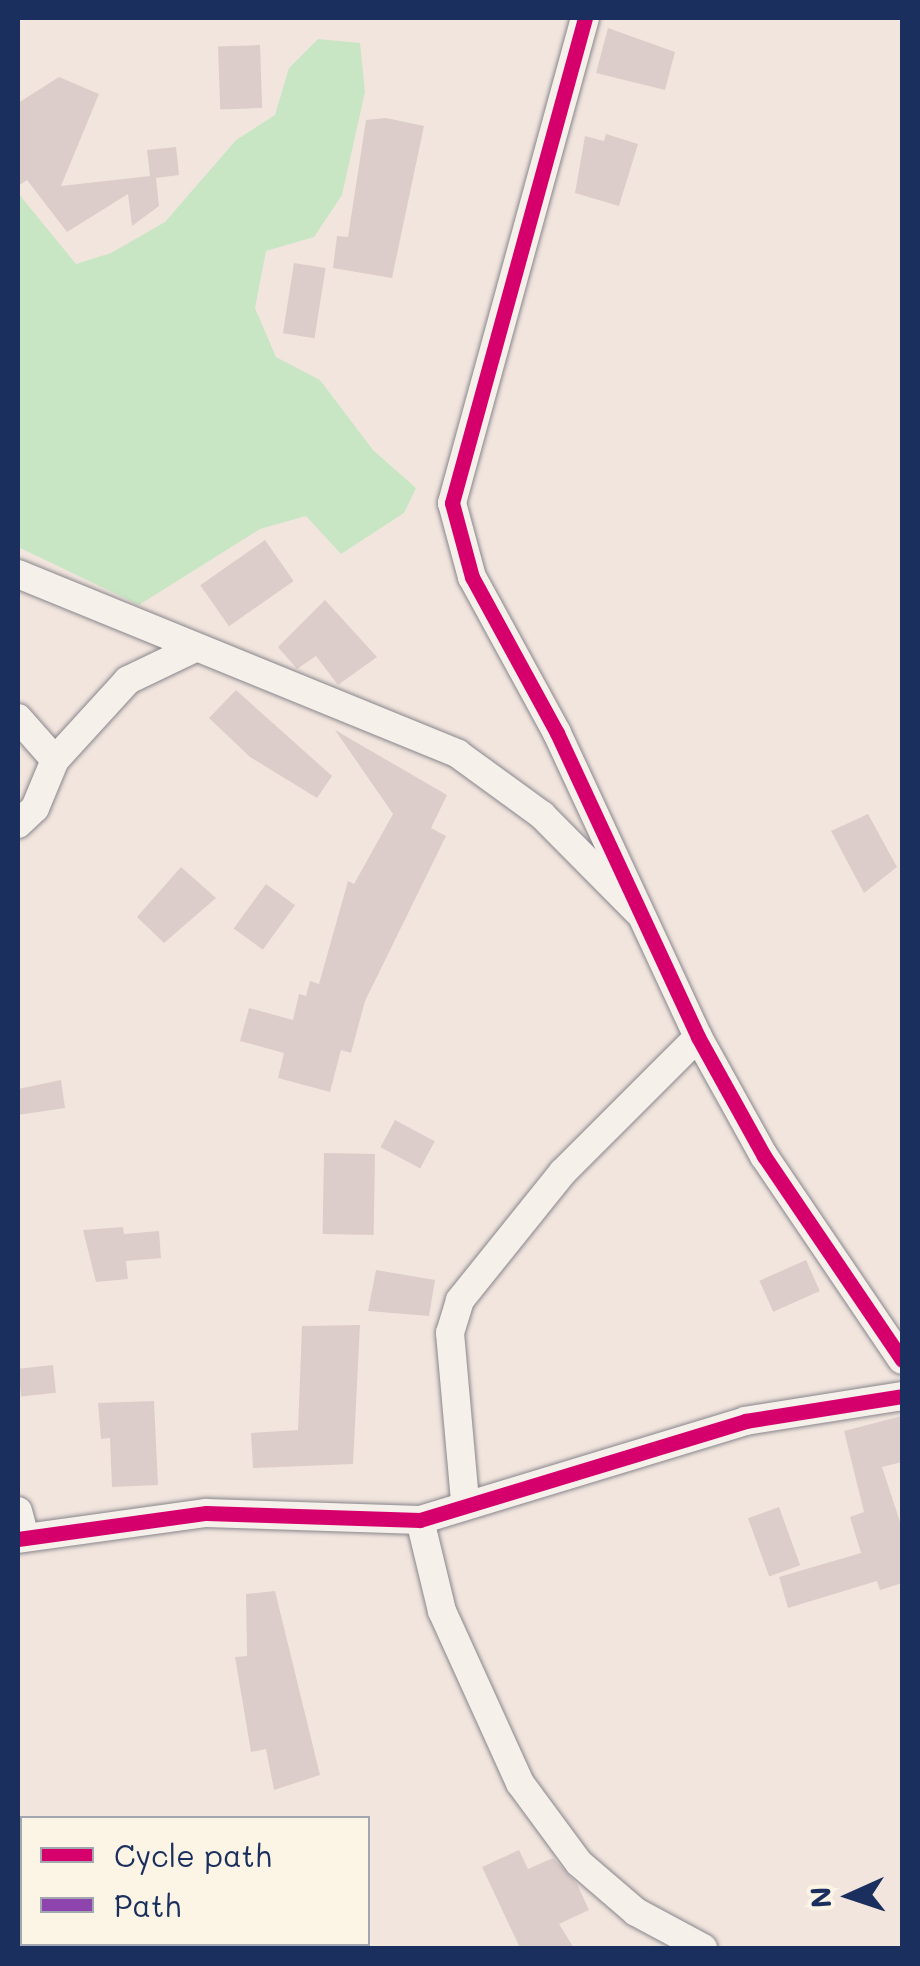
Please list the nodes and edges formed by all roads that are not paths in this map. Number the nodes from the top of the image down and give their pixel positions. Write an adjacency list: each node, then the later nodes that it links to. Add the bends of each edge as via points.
1 (585, 18): 7 (street, via 452,502 472,577)
2 (18, 574): 3 (street)
3 (193, 649): 5 (street, via 128,680); 7 (street, via 458,754 542,815)
4 (18, 718): 5 (street)
5 (55, 760): 6 (street, via 35,808)
6 (18, 824)
7 (646, 919): 8 (street)
8 (698, 1037): 9 (street, via 764,1156); 11 (street, via 563,1172 460,1300 450,1333)
9 (902, 1360)
10 (902, 1396): 11 (street, via 745,1421)
11 (465, 1500): 12 (street)
12 (420, 1520): 13 (street, via 206,1513); 14 (street, via 442,1610 520,1783 580,1863 636,1912)
13 (20, 1529)
14 (703, 1948)

